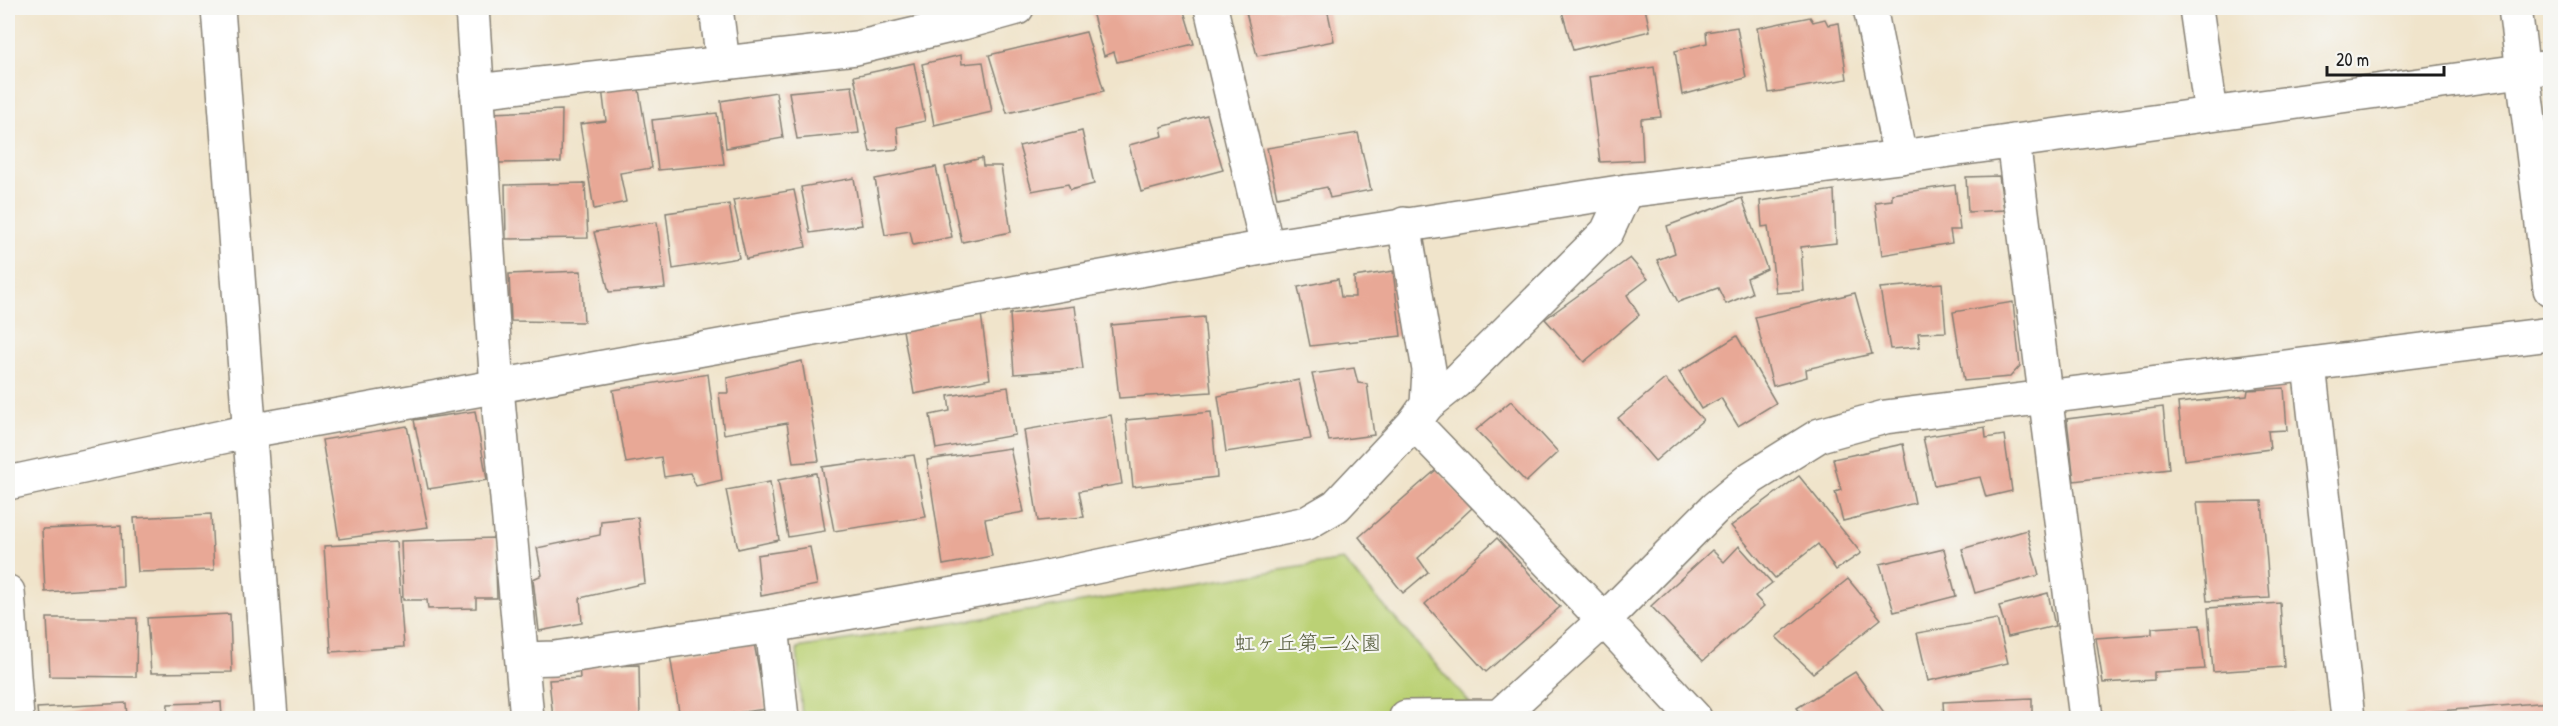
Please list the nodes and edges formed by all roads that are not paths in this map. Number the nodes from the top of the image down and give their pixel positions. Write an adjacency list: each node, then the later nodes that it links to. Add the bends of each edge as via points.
1 (218, 8): 25 (street)
2 (472, 8): 12 (street)
3 (716, 8): 10 (street)
4 (1017, 8): 9 (street)
5 (1211, 8): 18 (street)
6 (1870, 8): 15 (street)
7 (2196, 8): 13 (street)
8 (2515, 8): 11 (street)
9 (961, 15): 10 (street, via 856,48)
10 (723, 63): 12 (street)
11 (2537, 69): 13 (street); 19 (street)
12 (477, 92): 22 (street)
13 (2211, 113): 14 (street)
14 (2013, 141): 15 (street); 23 (street)
15 (1900, 157): 16 (street)
16 (1626, 191): 17 (street); 24 (street, via 1607,232)
17 (1404, 224): 18 (street); 24 (street, via 1429,370)
18 (1267, 246): 22 (street)
19 (2550, 289)
20 (2550, 334): 21 (street)
21 (2309, 365): 23 (street); 38 (street)
22 (497, 388): 25 (street); 30 (street)
23 (2044, 396): 28 (street, via 1885,417 1820,435 1751,478 1715,508); 37 (street)
24 (1421, 414): 28 (street); 29 (street, via 1336,506 1307,523 1023,582)
25 (250, 431): 26 (street); 33 (street)
26 (8, 483)
27 (8, 592): 32 (street)
28 (1604, 620): 31 (street, via 1499,716); 36 (street)
29 (772, 626): 30 (street, via 555,658); 35 (street)
30 (523, 659): 34 (street)
31 (1406, 717)
32 (17, 718)
33 (271, 718)
34 (527, 718)
35 (782, 718)
36 (1695, 718)
37 (2086, 718)
38 (2348, 718)

